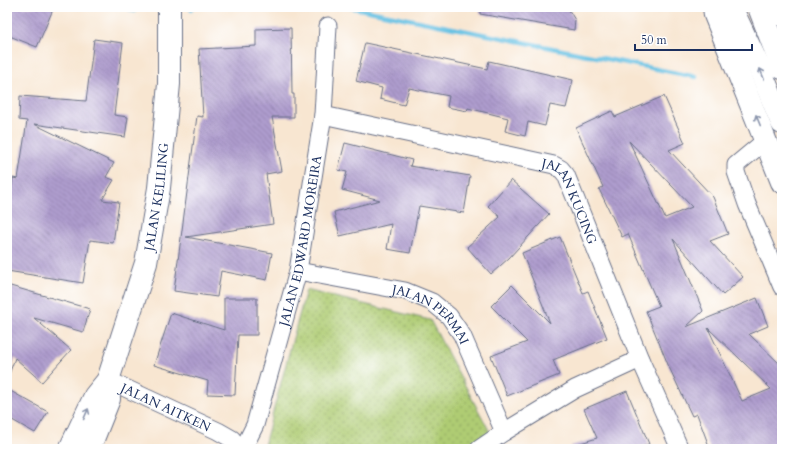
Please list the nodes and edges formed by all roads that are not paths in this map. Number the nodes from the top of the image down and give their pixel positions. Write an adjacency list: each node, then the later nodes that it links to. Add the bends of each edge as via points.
1 (169, 7): 16 (main road, JALAN KELILING, via 169,84 159,188 146,263)
2 (714, 7): 11 (main road, one-way to 2)
3 (731, 7): 10 (main road, one-way to 3)
4 (759, 7): 8 (main road)
5 (778, 7): 6 (main road)
6 (782, 15)
7 (328, 26): 9 (street, JALAN EDWARD MOREIRA)
8 (782, 68)
9 (323, 115): 13 (street, JALAN EDWARD MOREIRA); 15 (street, JALAN KUCING, via 554,165 561,170 566,175)
10 (782, 123)
11 (766, 140): 12 (main road); 14 (street, via 736,165 736,172)
12 (782, 182)
13 (298, 271): 17 (street, JALAN PERMAI, via 405,290 432,302 449,316 462,335); 20 (street, JALAN EDWARD MOREIRA, via 254,426)
14 (782, 287)
15 (640, 359): 17 (street, via 575,389); 22 (street, JALAN KUCING)
16 (108, 380): 18 (main road, JALAN KELILING, one-way to 16, via 95,396); 19 (main road, JALAN KELILING, via 109,399); 20 (street, JALAN AITKEN, via 218,431)
17 (504, 432): 21 (street)
18 (70, 449)
19 (88, 449)
20 (242, 449)
21 (479, 449)
22 (680, 449)

